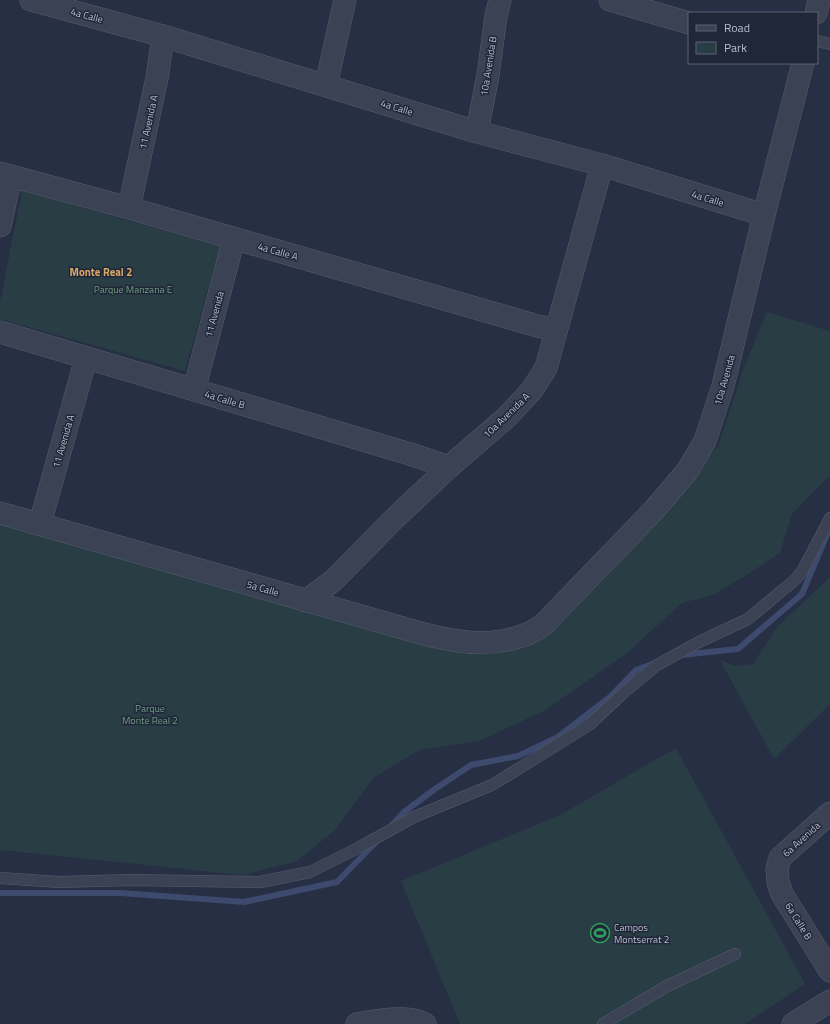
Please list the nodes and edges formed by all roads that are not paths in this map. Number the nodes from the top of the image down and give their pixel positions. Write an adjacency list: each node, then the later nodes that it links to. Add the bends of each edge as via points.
1 (30, 0): 9 (street, 4a Calle)
2 (345, 0): 13 (street)
3 (500, 0): 14 (street, 10a Avenida B)
4 (610, 0): 6 (street)
5 (819, 0): 7 (street)
6 (649, 6): 8 (street)
7 (816, 12)
8 (688, 23)
9 (163, 36): 13 (street, 4a Calle); 17 (street, 11 Avenida A, via 157,78)
10 (818, 41): 11 (lane)
11 (830, 44)
12 (803, 64): 18 (street, 10a Avenida)
13 (326, 85): 14 (street, 4a Calle)
14 (477, 132): 15 (street, 4a Calle)
15 (602, 165): 18 (street, 4a Calle); 21 (street, 10a Avenida A)
16 (6, 174): 17 (street, 4a Calle A); 19 (street)
17 (129, 208): 20 (street, 4a Calle A)
18 (764, 215): 30 (street, 10a Avenida, via 723,386 705,441 688,470 654,510 543,625)
19 (0, 226)
20 (234, 238): 21 (street, 4a Calle A, via 541,327); 24 (street, 11 Avenida)
21 (556, 328): 25 (street, 10a Avenida A, via 546,368 532,390 506,417)
22 (0, 332): 23 (street, 4a Calle B)
23 (86, 358): 24 (street, 4a Calle B); 28 (street, 11 Avenida A)
24 (194, 390): 25 (street, 4a Calle B, via 403,451)
25 (449, 467): 29 (street, 10a Avenida A, via 334,580)
26 (0, 513): 28 (street, 5a Calle)
27 (830, 518): 33 (lane, via 796,579 748,619 657,665 589,725 492,785 414,817 310,872 260,882 59,882)
28 (40, 524): 29 (street, 5a Calle)
29 (306, 601): 30 (street, 5a Calle, via 457,642 484,643)
30 (529, 634)
31 (830, 813): 32 (street, 6a Avenida, via 784,853)
32 (776, 869): 35 (street, 6a Calle B, via 782,894)
33 (0, 878)
34 (735, 954): 39 (lane, via 667,986)
35 (830, 971)
36 (830, 1001): 40 (street)
37 (423, 1023): 38 (street, via 400,1019)
38 (357, 1024)
39 (603, 1024)
40 (793, 1024)

